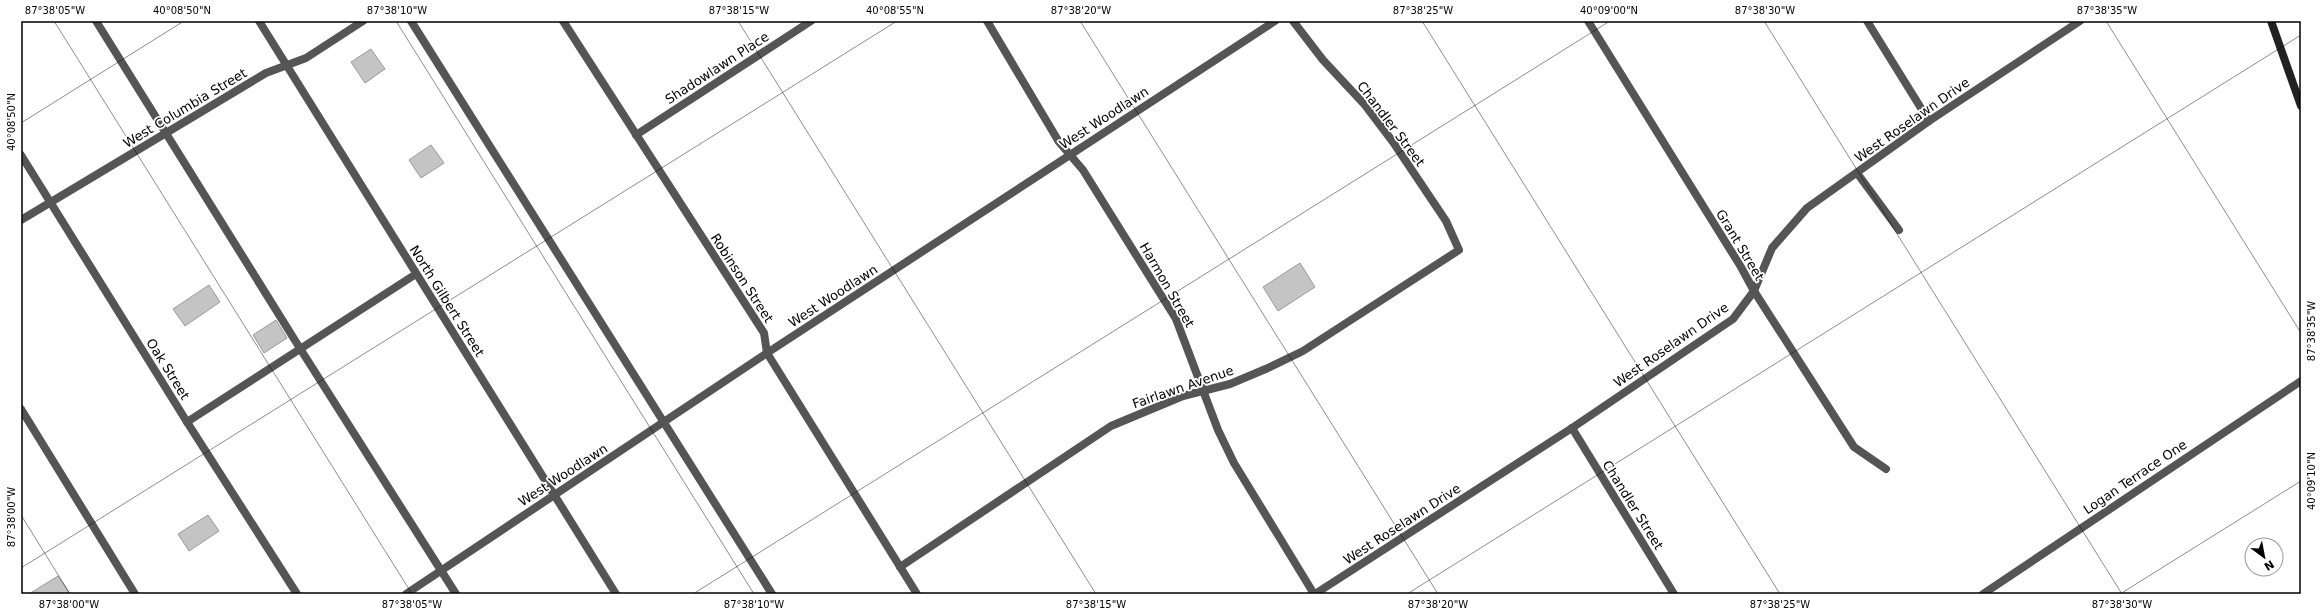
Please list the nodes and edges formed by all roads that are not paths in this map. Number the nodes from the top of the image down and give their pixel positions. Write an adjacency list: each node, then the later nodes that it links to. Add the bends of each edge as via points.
1 (96, 21): 17 (street)
2 (259, 21): 14 (street, North Gilbert Street)
3 (363, 21): 14 (street, West Columbia Street, via 306,58)
4 (411, 21): 34 (street, via 498,157 516,191)
5 (563, 21): 18 (street, Robinson Street)
6 (811, 21): 18 (street, Shadowlawn Place)
7 (987, 21): 19 (street, Harmon Street, via 1059,142)
8 (1275, 21): 19 (street, West Woodlawn)
9 (1293, 21): 25 (street, Chandler Street, via 1393,142 1446,221)
10 (1588, 21): 27 (street, Grant Street)
11 (1866, 21): 16 (street)
12 (2080, 21): 16 (street, West Roselawn Drive)
13 (2272, 21): 15 (street)
14 (286, 66): 17 (street, West Columbia Street, via 266,73); 26 (street, North Gilbert Street)
15 (2301, 106)
16 (1929, 121): 21 (street, West Roselawn Drive)
17 (167, 134): 22 (street, West Columbia Street); 28 (street)
18 (636, 136): 29 (street, Robinson Street, via 764,334)
19 (1070, 154): 29 (street, West Woodlawn); 31 (street, Harmon Street, via 1083,170 1176,319)
20 (21, 156): 22 (street, Oak Street)
21 (1857, 173): 24 (street); 27 (street, West Roselawn Drive, via 1807,208 1772,248)
22 (50, 202): 23 (street, West Columbia Street); 33 (street, Oak Street)
23 (21, 220)
24 (1899, 230)
25 (1458, 250): 31 (street, Fairlawn Avenue, via 1303,351 1230,384)
26 (416, 274): 28 (street); 37 (street, North Gilbert Street)
27 (1754, 291): 35 (street, West Roselawn Drive, via 1733,319); 36 (street, Grant Street, via 1854,447)
28 (301, 350): 33 (street); 39 (street)
29 (767, 353): 34 (street, West Woodlawn); 38 (street, Robinson Street)
30 (2301, 381): 49 (street, Logan Terrace One)
31 (1205, 391): 38 (street, Fairlawn Avenue, via 1156,407 1111,426); 47 (street, Harmon Street, via 1218,430 1234,463)
32 (21, 409): 40 (street)
33 (186, 422): 41 (street, Oak Street)
34 (665, 423): 37 (street, West Woodlawn); 45 (street)
35 (1572, 428): 47 (street, West Roselawn Drive); 48 (street, Chandler Street)
36 (1886, 469)
37 (553, 495): 39 (street, West Woodlawn); 44 (street, North Gilbert Street)
38 (900, 567): 46 (street, Robinson Street)
39 (441, 571): 42 (street, West Woodlawn); 43 (street)
40 (135, 594)
41 (297, 594)
42 (406, 594)
43 (456, 594)
44 (616, 594)
45 (772, 594)
46 (917, 594)
47 (1315, 594)
48 (1673, 594)
49 (1983, 594)

